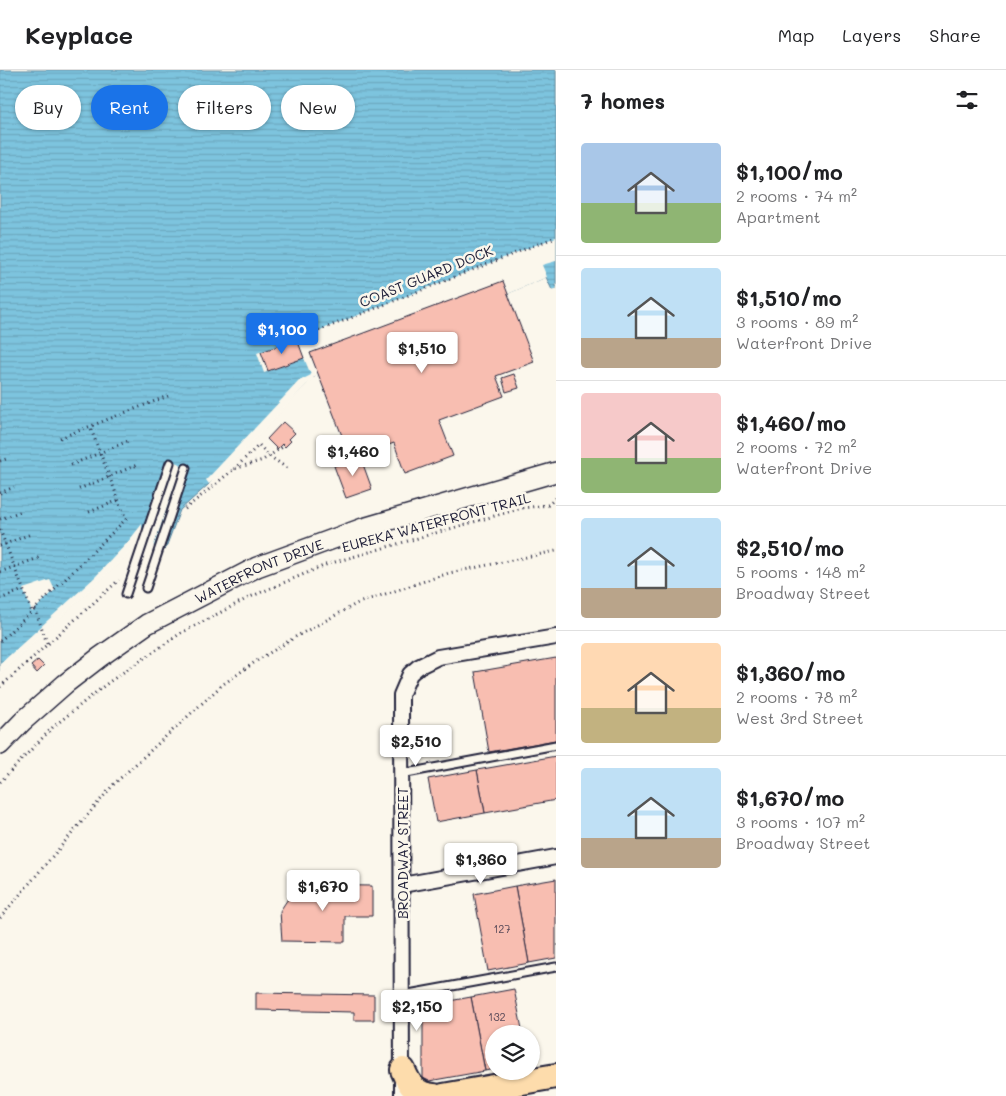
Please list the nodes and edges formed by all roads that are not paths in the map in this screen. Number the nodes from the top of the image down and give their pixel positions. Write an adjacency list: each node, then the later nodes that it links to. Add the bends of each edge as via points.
1 (170, 463): 5 (lane)
2 (186, 468): 4 (lane)
3 (556, 472): 7 (street, WATERFRONT DRIVE, via 363,528 258,568 147,624 65,684)
4 (146, 588)
5 (126, 594)
6 (556, 637): 9 (street, BROADWAY STREET, via 438,657 414,671 401,695)
7 (0, 745)
8 (556, 745): 9 (lane)
9 (401, 774): 11 (street, BROADWAY STREET)
10 (556, 857): 11 (street)
11 (402, 885): 13 (street, BROADWAY STREET)
12 (556, 967): 13 (lane)
13 (403, 995): 14 (street, BROADWAY STREET)
14 (403, 1070): 16 (street, BROADWAY STREET); 17 (highway, via 408,1084 416,1092)
15 (556, 1076): 18 (highway)
16 (402, 1096)
17 (434, 1096)
18 (443, 1096)

